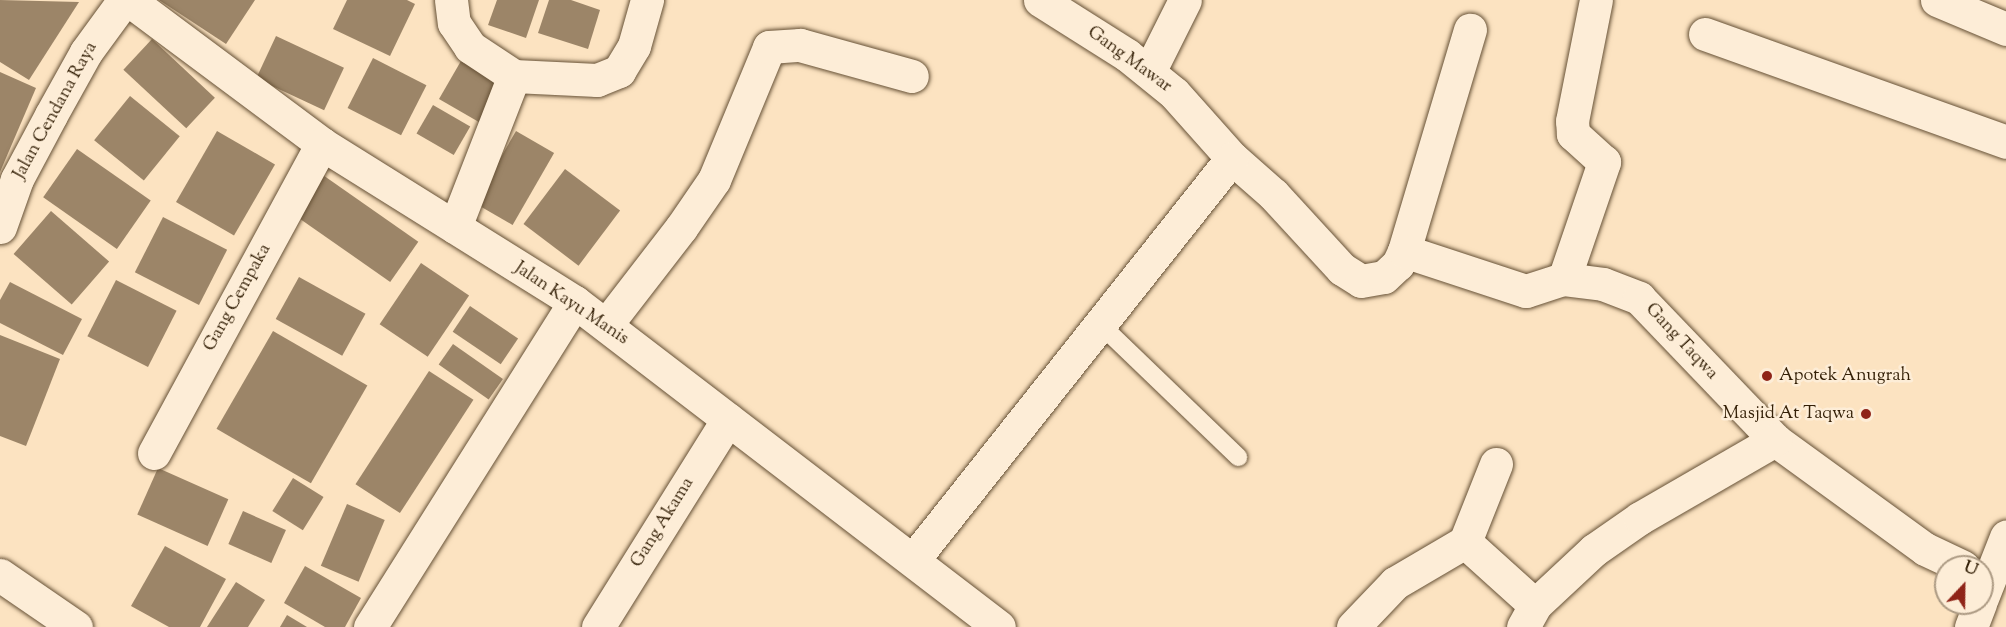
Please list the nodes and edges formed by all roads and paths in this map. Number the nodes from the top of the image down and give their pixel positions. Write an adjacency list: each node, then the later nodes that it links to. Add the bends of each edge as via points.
1 (124, 0): 18 (street, Jalan Cendana Raya, via 86,52 51,115 17,179)
2 (129, 0): 16 (street, Jalan Kayu Manis)
3 (451, 0): 13 (street, via 454,23 470,47)
4 (647, 0): 13 (street, via 634,46 619,71 597,80)
5 (1040, 0): 12 (street, Gang Mawar)
6 (1185, 0): 12 (street)
7 (1596, 0): 21 (street, via 1572,121 1574,134 1604,162)
8 (1937, 0): 9 (street)
9 (2006, 29)
10 (1470, 30): 20 (street)
11 (1706, 33): 15 (street)
12 (1149, 72): 17 (street, Gang Mawar, via 1181,100)
13 (514, 76): 19 (street)
14 (912, 76): 24 (street, via 800,45 769,47 714,180)
15 (2006, 142)
16 (322, 144): 19 (street, Jalan Kayu Manis); 27 (street, Gang Cempaka)
17 (1232, 158): 20 (street, via 1272,194 1342,269 1361,281 1384,277 1398,264); 23 (street)
18 (0, 227)
19 (455, 227): 22 (street, Jalan Kayu Manis)
20 (1404, 251): 21 (street, Gang Taqwa, via 1526,291)
21 (1564, 279): 26 (street, Gang Taqwa, via 1603,284 1639,298)
22 (575, 302): 24 (street, Jalan Kayu Manis); 38 (street)
23 (1100, 324): 28 (lane); 34 (street)
24 (606, 326): 25 (street, Jalan Kayu Manis)
25 (728, 419): 34 (street, Jalan Kayu Manis); 39 (street, Gang Akama)
26 (1775, 440): 32 (street, Gang Taqwa); 36 (street, via 1640,518 1594,550)
27 (154, 453)
28 (1238, 457)
29 (1496, 464): 31 (street)
30 (2006, 537): 33 (street)
31 (1465, 542): 36 (street); 41 (street, via 1395,583)
32 (1934, 555)
33 (1994, 558)
34 (913, 560): 40 (street, Jalan Kayu Manis)
35 (0, 575): 37 (street)
36 (1529, 616)
37 (76, 627)
38 (370, 627)
39 (598, 627)
40 (999, 627)
41 (1353, 627)

